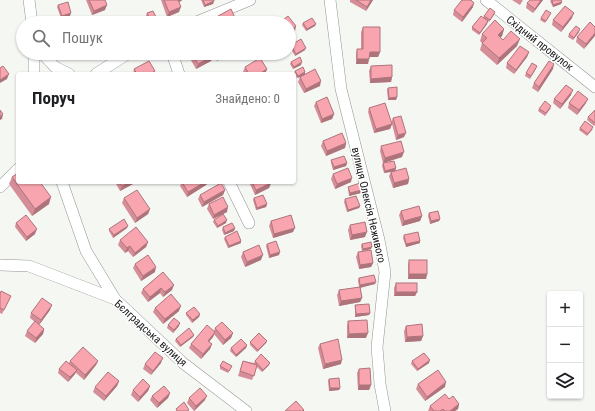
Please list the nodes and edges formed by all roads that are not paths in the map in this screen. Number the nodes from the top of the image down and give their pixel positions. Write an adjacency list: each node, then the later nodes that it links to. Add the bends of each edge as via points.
1 (29, 0): 5 (street)
2 (250, 0): 6 (street)
3 (330, 0): 24 (street, вулиця Олексія Неживого, via 341,89 385,272 377,347)
4 (486, 0): 15 (street, Східний провулок)
5 (31, 16)
6 (211, 16)
7 (34, 60): 11 (street)
8 (48, 60): 12 (street)
9 (118, 60): 13 (street)
10 (175, 60): 14 (street)
11 (34, 72)
12 (65, 72)
13 (99, 72)
14 (179, 72)
15 (595, 87)
16 (16, 171): 19 (street)
17 (63, 184): 22 (street, via 86,251)
18 (230, 184): 20 (street)
19 (0, 187)
20 (249, 223)
21 (0, 265): 22 (street, Бєлградська вулиця, via 29,266)
22 (115, 299): 23 (street, Бєлградська вулиця, via 183,363)
23 (246, 411)
24 (385, 411)

